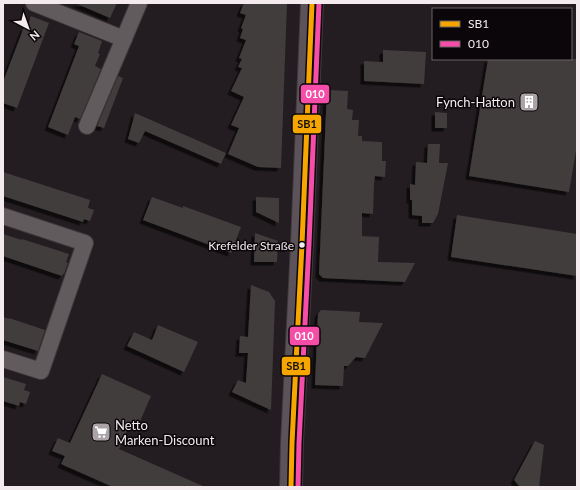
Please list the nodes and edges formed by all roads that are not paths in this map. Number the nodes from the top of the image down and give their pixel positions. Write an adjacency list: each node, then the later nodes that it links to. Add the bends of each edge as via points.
1 (34, 3): 4 (street)
2 (139, 3): 4 (street)
3 (312, 3): 8 (main road)
4 (124, 38): 5 (street)
5 (87, 126)
6 (3, 216): 7 (street, via 85,243 41,371)
7 (3, 359)
8 (291, 487)

